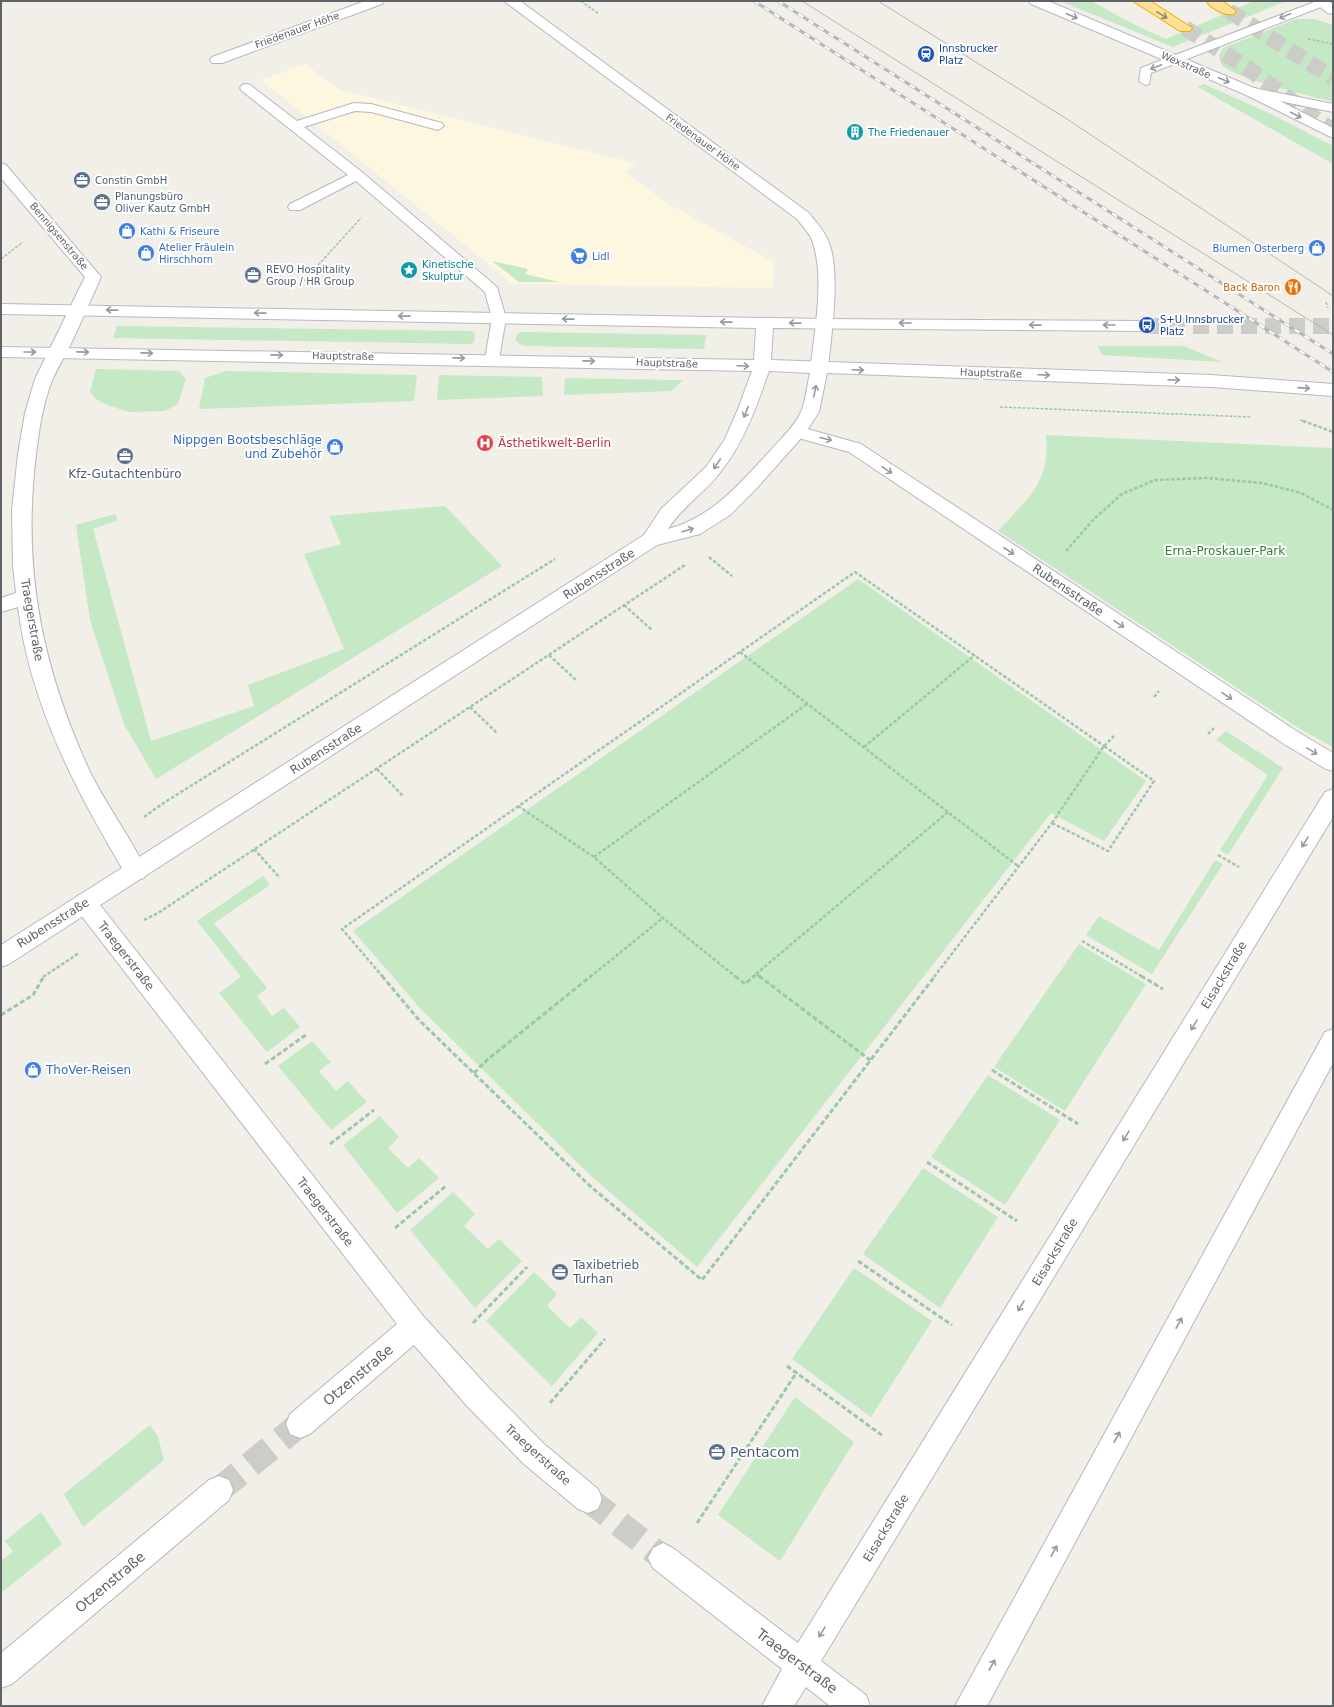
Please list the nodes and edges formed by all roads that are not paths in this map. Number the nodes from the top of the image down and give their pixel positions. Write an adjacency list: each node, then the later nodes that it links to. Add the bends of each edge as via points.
1 (377, 1): 10 (street, Friedenauer Höhe)
2 (511, 1): 26 (street, Friedenauer Höhe, via 803,216 820,239 825,261)
3 (1036, 1): 11 (street, Wexstraße, one-way to 11)
4 (1140, 1): 9 (highway, one-way to 9)
5 (1213, 1): 8 (highway)
6 (1322, 2): 7 (street); 11 (lane, one-way to 11)
7 (1333, 10)
8 (1229, 11)
9 (1185, 28)
10 (217, 60)
11 (1175, 60): 12 (lane, one-way to 12, via 1145,71); 14 (street, Wexstraße, one-way to 14)
12 (1145, 81)
13 (246, 88): 16 (lane)
14 (1249, 91): 15 (lane); 18 (street, Wexstraße, one-way to 18)
15 (1333, 108)
16 (295, 126): 17 (lane, via 354,107 371,108); 20 (lane)
17 (438, 126)
18 (1333, 134)
19 (1, 168): 23 (street, Bennigsenstraße, via 93,277)
20 (357, 175): 21 (lane); 24 (lane, via 486,282 492,290)
21 (295, 207)
22 (1, 309): 23 (street)
23 (78, 310): 24 (street, one-way to 23); 29 (street, Traegerstraße)
24 (499, 318): 25 (street, one-way to 24); 30 (lane)
25 (765, 322): 26 (street, one-way to 25); 31 (street, Rubensstraße)
26 (824, 324): 27 (street, one-way to 26); 32 (street, Friedenauer Höhe)
27 (1145, 326)
28 (1, 352): 29 (street, Hauptstraße, one-way to 29)
29 (58, 352): 30 (street, Hauptstraße, one-way to 30); 36 (street, Traegerstraße, via 40,389 23,478 20,520)
30 (492, 359): 31 (street, Hauptstraße, one-way to 31)
31 (762, 367): 32 (street, Hauptstraße); 35 (street, Rubensstraße, one-way to 35, via 733,440 712,471 668,514)
32 (819, 369): 33 (street, Hauptstraße, one-way to 33, via 1211,381); 34 (street, Rubensstraße, one-way to 32, via 810,412)
33 (1333, 390)
34 (797, 432): 35 (street, Rubensstraße, one-way to 34, via 693,529 723,510); 38 (street, Rubensstraße, one-way to 38, via 855,448 1291,738)
35 (650, 540): 40 (street, Rubensstraße)
36 (26, 598): 37 (street); 40 (street, Traegerstraße, via 40,666 72,758 105,822)
37 (1, 605)
38 (1333, 763)
39 (1333, 798): 49 (street, Eisackstraße, one-way to 49)
40 (136, 871): 41 (street, Rubensstraße)
41 (85, 903): 42 (street, Rubensstraße); 44 (street, Traegerstraße)
42 (1, 956)
43 (1333, 1040): 53 (street, one-way to 43)
44 (415, 1326): 45 (street, Otzenstraße); 47 (street, Traegerstraße, via 477,1396 534,1454)
45 (300, 1424)
46 (219, 1490): 50 (street, Otzenstraße)
47 (588, 1499)
48 (662, 1558): 49 (street, Traegerstraße)
49 (802, 1666): 51 (street, Eisackstraße); 52 (street, Traegerstraße)
50 (1, 1673)
51 (777, 1706)
52 (855, 1706)
53 (970, 1706)

